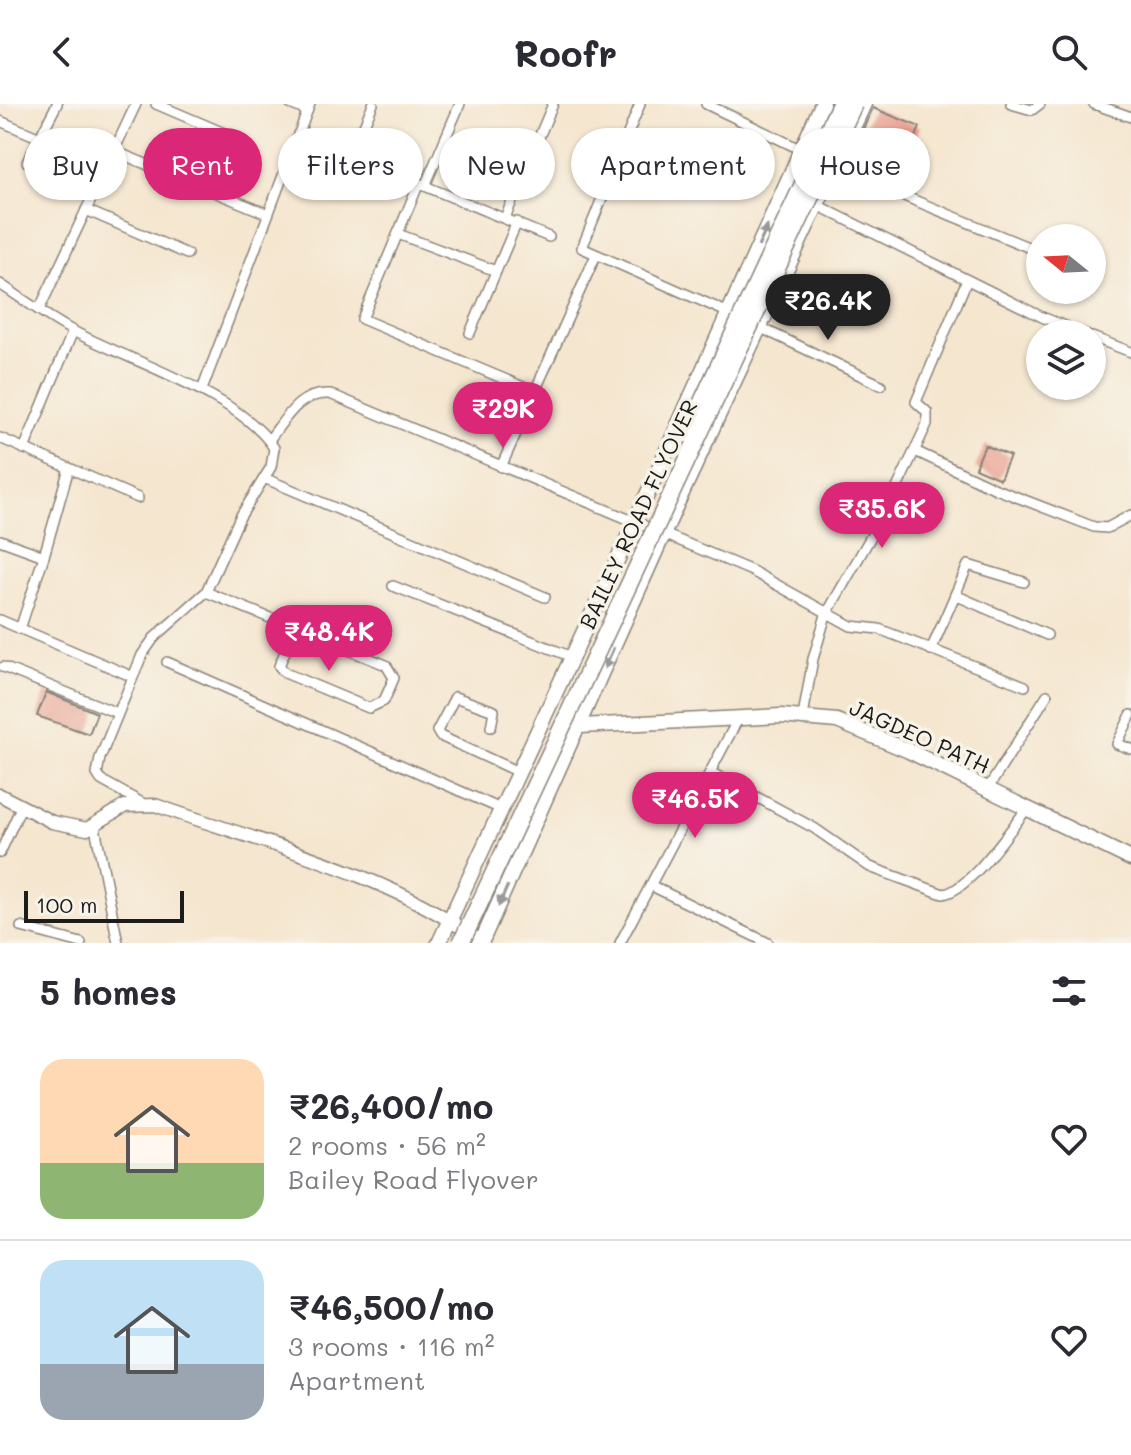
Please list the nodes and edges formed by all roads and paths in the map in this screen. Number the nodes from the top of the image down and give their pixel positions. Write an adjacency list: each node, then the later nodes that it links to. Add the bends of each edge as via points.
1 (57, 104): 20 (street)
2 (136, 104): 21 (street)
3 (156, 104): 22 (street)
4 (290, 104): 17 (street)
5 (373, 104): 24 (street)
6 (460, 104): 31 (street)
7 (553, 104): 41 (street)
8 (640, 104): 47 (street, via 583,245)
9 (706, 104): 28 (street)
10 (822, 104): 25 (main road)
11 (840, 104): 120 (highway, BAILEY ROAD FLYOVER, bridge)
12 (854, 104): 121 (highway, BAILEY ROAD FLYOVER, bridge)
13 (864, 104): 26 (main road)
14 (1011, 104): 15 (street, via 1032,110)
15 (1040, 104)
16 (1094, 104): 18 (street)
17 (309, 108): 23 (street)
18 (1131, 117)
19 (0, 121): 27 (street)
20 (45, 128)
21 (125, 128)
22 (212, 128)
23 (301, 128)
24 (363, 128)
25 (811, 128)
26 (853, 128)
27 (24, 131)
28 (791, 144)
29 (127, 156): 40 (street)
30 (791, 172): 52 (main road, one-way to 30)
31 (423, 182)
32 (423, 184): 41 (street)
33 (278, 187): 40 (street)
34 (91, 200): 39 (street)
35 (414, 200): 43 (street)
36 (819, 200): 38 (main road)
37 (913, 200): 45 (street)
38 (817, 205): 49 (street); 54 (main road)
39 (86, 210): 46 (street); 51 (street)
40 (268, 214): 60 (street)
41 (505, 218): 42 (street)
42 (517, 222): 44 (street); 48 (street)
43 (398, 234): 48 (street); 61 (street, via 362,319)
44 (549, 237)
45 (1026, 246)
46 (187, 254)
47 (596, 255): 52 (street); 61 (street)
48 (496, 271): 56 (street)
49 (967, 280): 53 (street); 65 (street, via 916,402 928,418)
50 (0, 284): 51 (street)
51 (39, 310): 55 (street)
52 (729, 313): 71 (main road)
53 (1054, 320)
54 (761, 328): 59 (street); 72 (main road)
55 (73, 331): 60 (street); 64 (street)
56 (470, 333)
57 (1106, 342): 58 (street)
58 (1131, 352)
59 (881, 385)
60 (202, 390): 63 (street)
61 (535, 392): 66 (street)
62 (0, 438): 64 (street)
63 (269, 440): 66 (street, via 304,397 330,394); 68 (street, via 274,454)
64 (24, 449): 67 (street)
65 (915, 451): 70 (street, via 1094,527 1107,528); 80 (street)
66 (501, 467): 71 (street)
67 (69, 468): 69 (street); 74 (street)
68 (264, 478): 77 (street); 79 (street)
69 (138, 498)
70 (1131, 515)
71 (634, 524): 72 (street); 86 (main road)
72 (663, 536): 80 (street, via 752,571); 93 (main road, one-way to 93)
73 (0, 540): 74 (street)
74 (44, 556): 83 (street)
75 (1024, 582): 78 (street, via 970,564)
76 (393, 586): 86 (street)
77 (206, 592): 82 (street); 89 (street, via 154,638)
78 (955, 595): 84 (street); 85 (street)
79 (545, 597)
80 (826, 615): 85 (street); 96 (street)
81 (0, 620): 83 (street)
82 (295, 628): 82 (street, via 386,665 394,678 384,701 369,708 285,673 279,666)
83 (20, 629): 89 (street)
84 (1047, 635)
85 (931, 650): 90 (street)
86 (572, 657): 91 (main road)
87 (167, 662): 109 (street)
88 (3, 667): 94 (street)
89 (131, 676): 94 (street)
90 (1025, 686)
91 (557, 688): 93 (main road); 101 (main road)
92 (1047, 695): 105 (street)
93 (590, 703): 98 (main road)
94 (117, 713): 107 (street, via 97,774)
95 (1131, 715): 100 (street, via 1117,744)
96 (803, 716): 97 (main road, JAGDEO PATH); 105 (main road, JAGDEO PATH, via 866,731)
97 (738, 719): 98 (main road, JAGDEO PATH); 104 (street)
98 (580, 726): 103 (main road)
99 (491, 727): 102 (street, via 494,711 455,697 437,731)
100 (1131, 749)
101 (526, 756): 102 (main road); 103 (main road)
102 (518, 772): 109 (main road)
103 (559, 773): 122 (main road, one-way to 122)
104 (712, 773): 110 (street, via 821,833 870,867 943,894 964,883); 114 (street)
105 (987, 790): 110 (main road, JAGDEO PATH)
106 (0, 795): 108 (street)
107 (142, 803): 111 (street, via 125,806); 115 (street, via 355,876)
108 (22, 805): 111 (street, via 52,822); 112 (street)
109 (501, 809): 115 (main road)
110 (1026, 810): 113 (main road, JAGDEO PATH)
111 (95, 827): 118 (street)
112 (0, 853)
113 (1131, 859)
114 (652, 886): 123 (street); 124 (street)
115 (451, 918): 119 (main road); 122 (street)
116 (21, 927): 117 (street)
117 (81, 943)
118 (118, 943)
119 (439, 943)
120 (449, 943)
121 (461, 943)
122 (482, 943)
123 (620, 943)
124 (768, 943)

